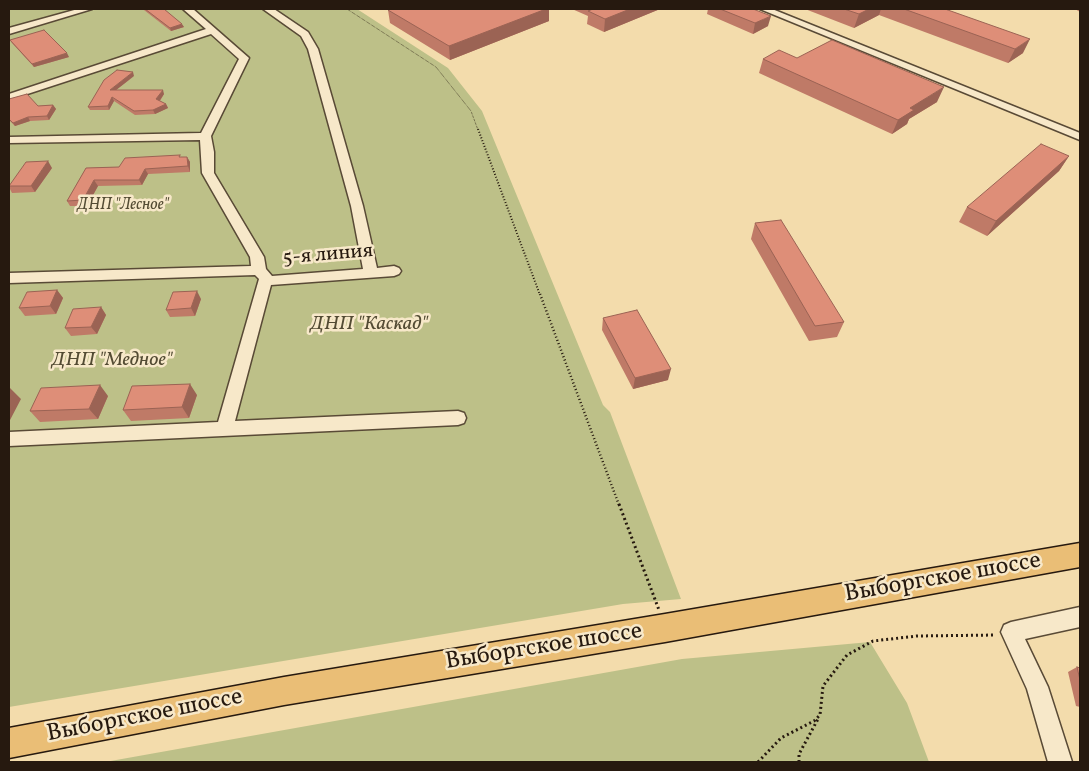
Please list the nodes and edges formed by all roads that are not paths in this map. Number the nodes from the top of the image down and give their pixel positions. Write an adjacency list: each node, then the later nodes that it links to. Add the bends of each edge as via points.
1 (87, 9): 6 (street)
2 (188, 9): 5 (street)
3 (268, 9): 12 (street, via 305,34 313,49 357,206)
4 (765, 9): 9 (lane)
5 (213, 30): 7 (street); 8 (street, via 244,58)
6 (9, 31)
7 (9, 97)
8 (205, 136): 10 (street); 13 (street, via 208,173 257,257)
9 (1080, 137)
10 (9, 140)
11 (394, 271): 12 (street, 5-я линия)
12 (371, 273): 13 (street, 5-я линия)
13 (262, 276): 14 (street, 5-я линия); 16 (street)
14 (9, 278)
15 (458, 418): 16 (street)
16 (225, 428): 17 (street)
17 (9, 439)
18 (1080, 555): 20 (main road, Выборгское шоссе, via 275,693)
19 (1080, 617): 21 (street, via 1011,632 1037,687)
20 (9, 743)
21 (1060, 762)

